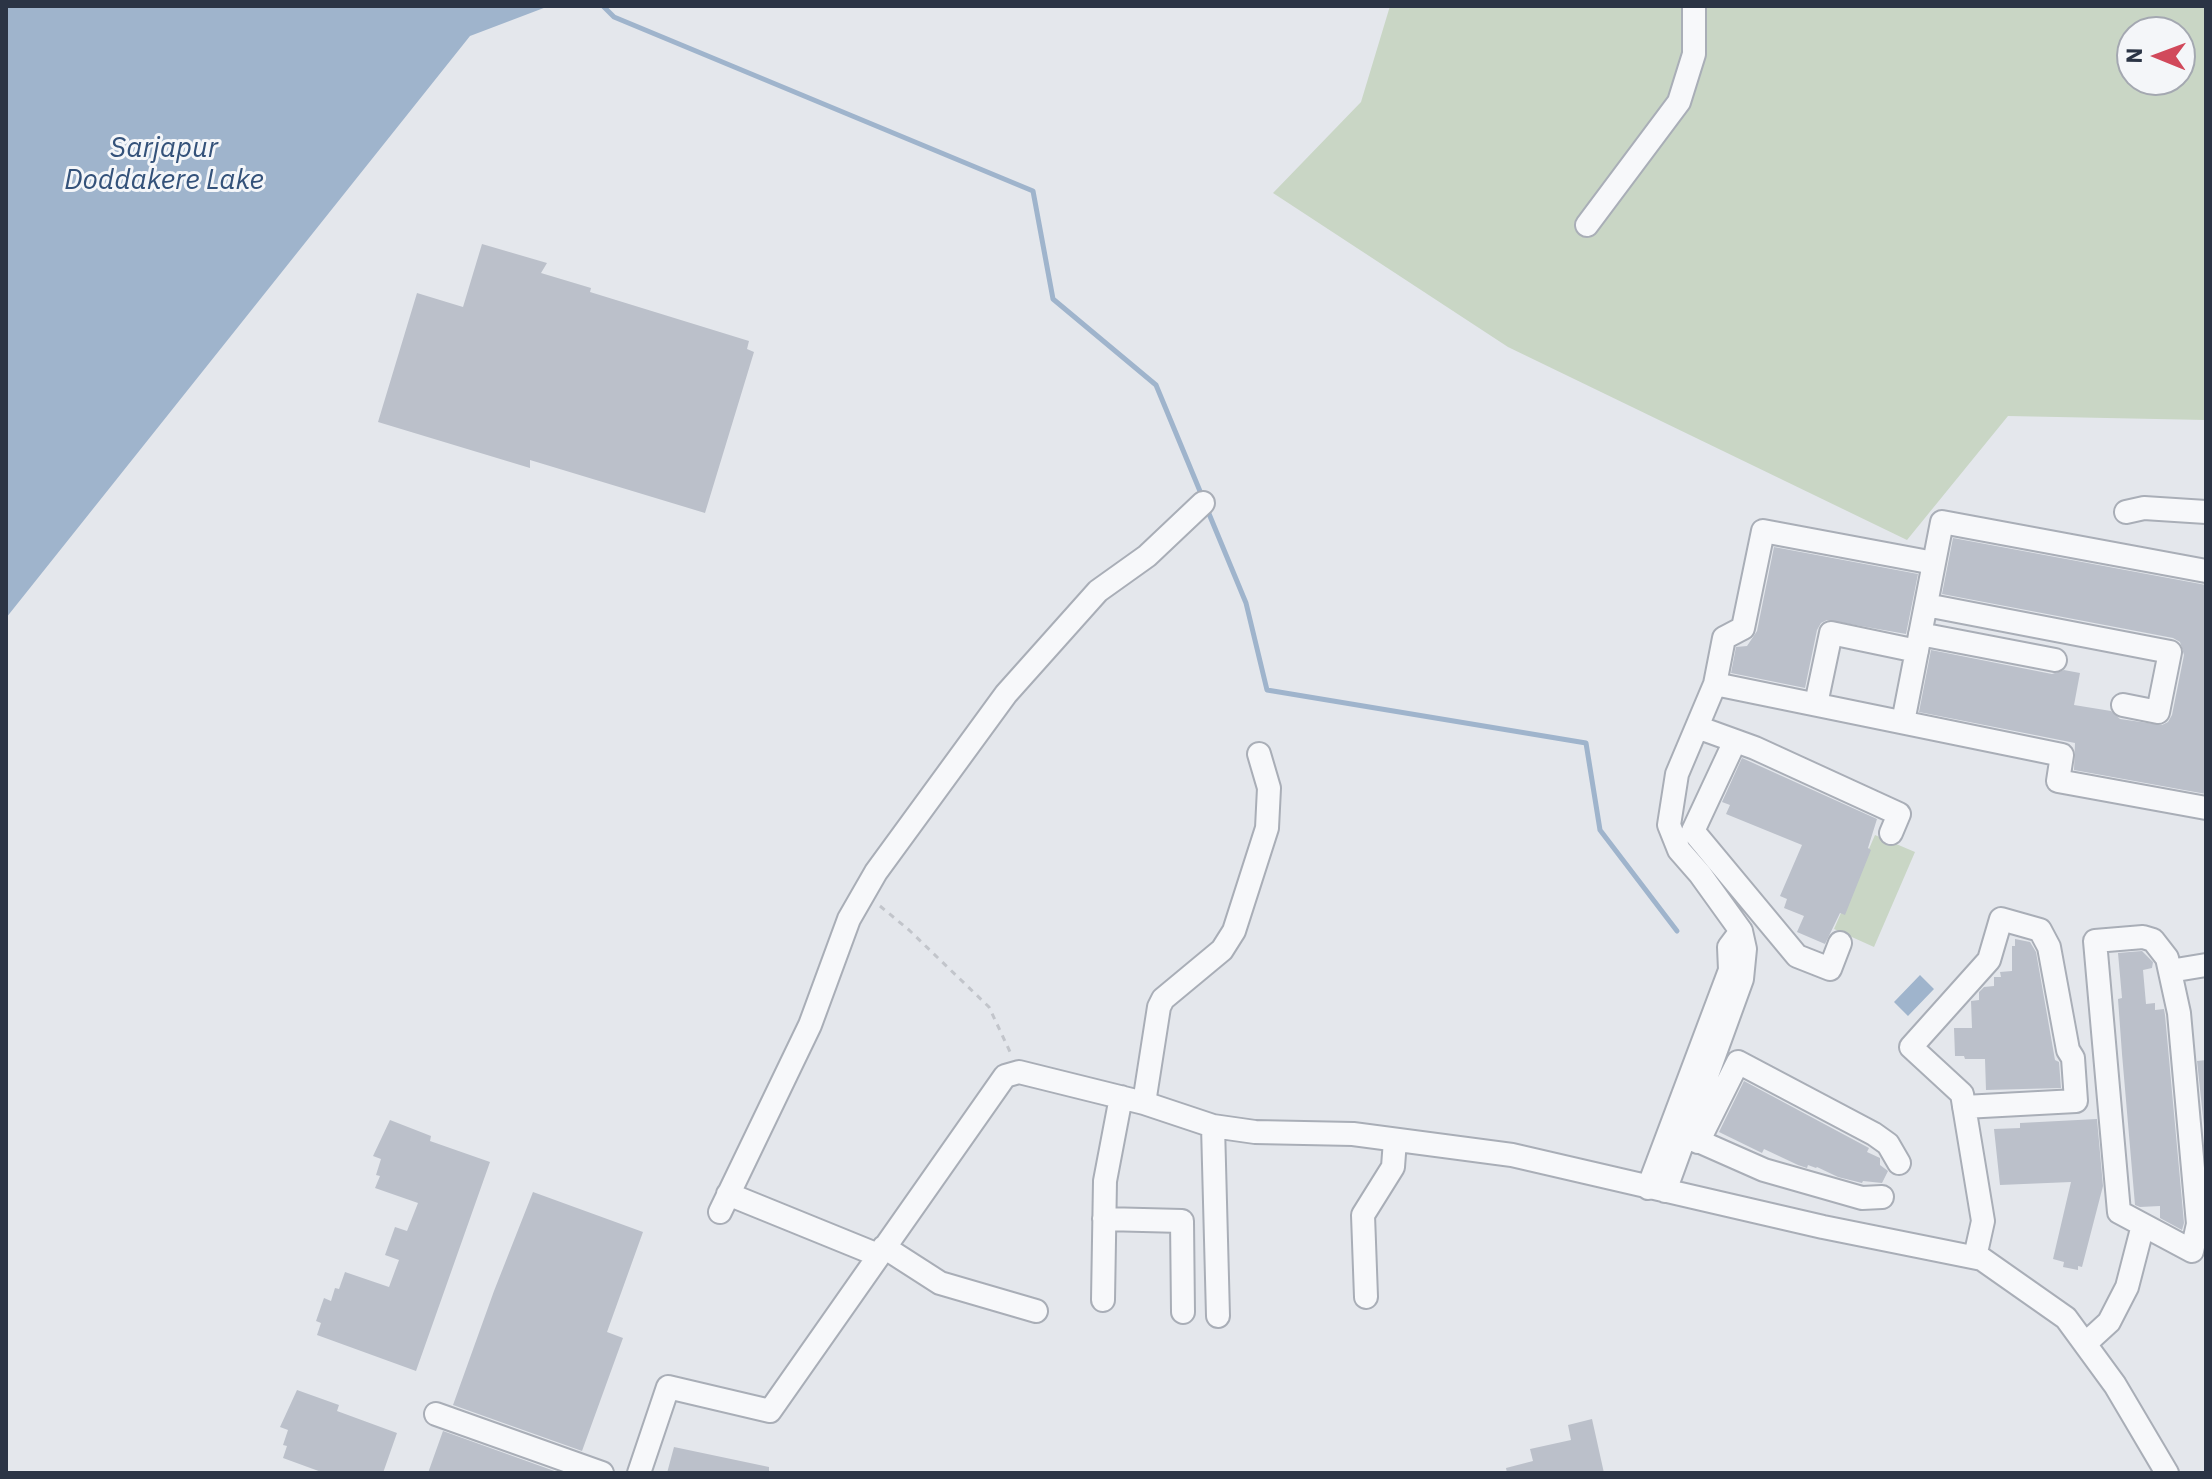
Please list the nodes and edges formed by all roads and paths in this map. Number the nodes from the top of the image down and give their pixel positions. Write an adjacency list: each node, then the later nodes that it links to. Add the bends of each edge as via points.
1 (1694, 6): 2 (street, via 1694,54 1679,102)
2 (1587, 225)
3 (1203, 503): 20 (street, via 1147,556 1098,591 1006,694)
4 (2126, 512): 5 (street)
5 (2206, 512)
6 (1934, 563): 7 (street, via 1942,522); 8 (street); 11 (street, via 1763,531 1743,628 1724,638)
7 (2206, 571)
8 (1926, 605): 9 (street); 13 (street, via 2170,652 2158,712)
9 (1919, 642): 10 (street); 12 (street, via 1831,633); 14 (street)
10 (2055, 660)
11 (1715, 684): 12 (street); 15 (street)
12 (1816, 704): 14 (street)
13 (2123, 705)
14 (1903, 722): 18 (street, via 2062,755 2058,781)
15 (1697, 727): 16 (street); 21 (street, via 1677,774 1669,825 1679,850)
16 (1735, 741): 19 (street, via 1899,814); 22 (street, via 1693,831 1797,956 1830,969)
17 (1259, 754): 27 (street, via 1269,788 1267,828 1234,931 1222,950 1163,999)
18 (2206, 808)
19 (1891, 833)
20 (864, 893): 25 (path, via 989,1007); 37 (street, via 849,919 810,1025 724,1203)
21 (1741, 931): 30 (street, via 1742,979); 33 (street, via 1729,947 1730,970)
22 (1840, 943)
23 (2206, 965): 24 (street)
24 (2170, 971): 36 (street, via 2179,1013 2197,1208 2192,1251); 36 (street, via 2153,940 2095,941 2119,1212)
25 (1019, 1072): 26 (street); 37 (street, via 1005,1076)
26 (1121, 1097): 27 (street); 35 (street, via 1105,1181)
27 (1144, 1103): 29 (street)
28 (1964, 1107): 28 (street, via 1962,1094 1911,1047 1989,960 2001,919 2040,930 2049,947 2073,1058 2076,1101); 38 (street, via 1983,1221)
29 (1213, 1126): 31 (street); 43 (street)
30 (1692, 1139): 32 (street, via 1738,1062 1874,1134 1888,1144); 33 (street); 34 (street, via 1764,1170 1862,1198)
31 (1395, 1140): 33 (street, via 1512,1155); 39 (street, via 1393,1167 1363,1215)
32 (1899, 1163)
33 (1657, 1190): 38 (street)
34 (1882, 1197)
35 (1104, 1219): 40 (street); 42 (street, via 1182,1221)
36 (2143, 1225): 44 (street, via 2127,1287 2109,1322)
37 (881, 1251): 41 (street, via 940,1283); 47 (street, via 770,1411 668,1387)
38 (1975, 1257): 44 (street, via 2066,1318)
39 (1366, 1297)
40 (1103, 1300)
41 (1036, 1311)
42 (1183, 1312)
43 (1218, 1316)
44 (2085, 1344): 48 (street)
45 (436, 1414): 46 (street)
46 (602, 1473)
47 (639, 1473)
48 (2167, 1473)

